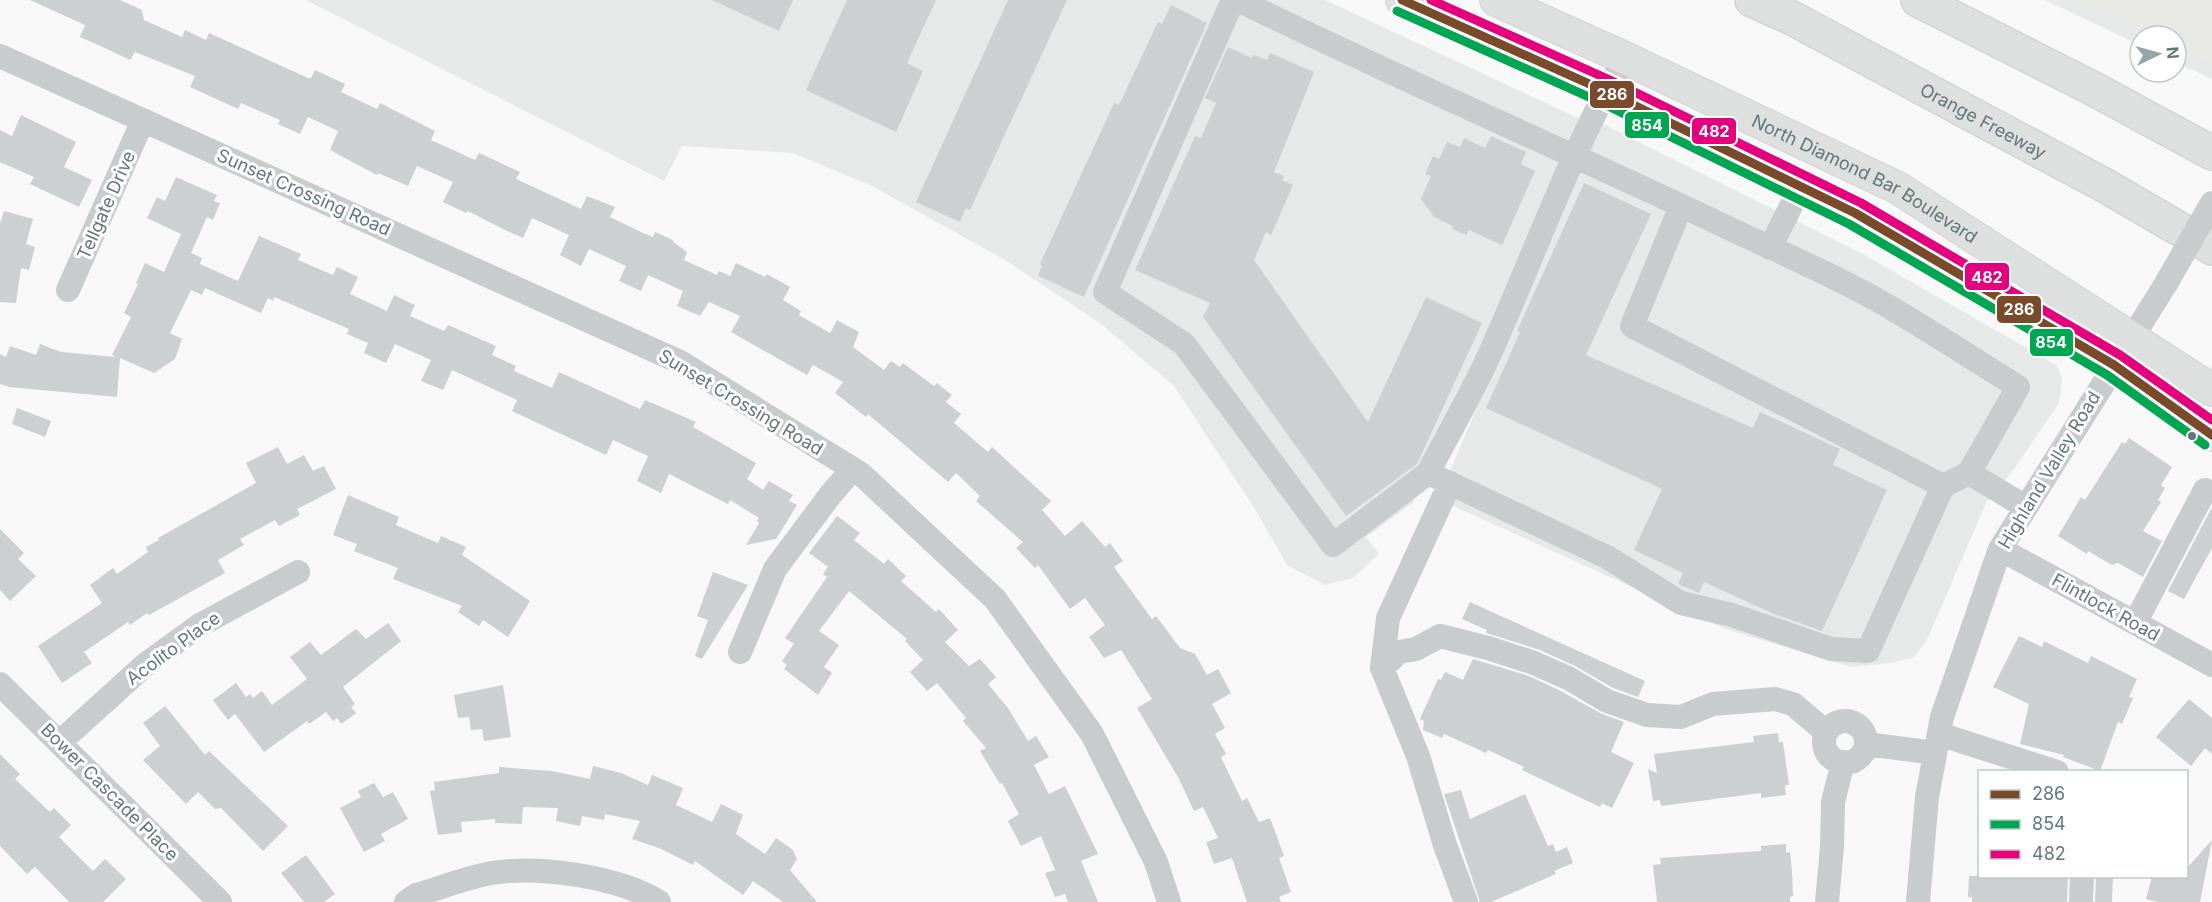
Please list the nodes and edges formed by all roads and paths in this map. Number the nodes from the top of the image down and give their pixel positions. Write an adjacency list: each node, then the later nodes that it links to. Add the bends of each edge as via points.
1 (1233, 0): 24 (street, via 1105,292 1184,344 1333,545)
2 (1238, 0): 12 (street)
3 (1402, 0): 9 (main road, North Diamond Bar Boulevard)
4 (1496, 0): 8 (main road, North Diamond Bar Boulevard)
5 (1752, 0): 17 (highway, Orange Freeway, via 2094,179)
6 (1918, 0): 11 (highway)
7 (0, 56): 10 (street, Sunset Crossing Road)
8 (1625, 58): 9 (street); 19 (main road, North Diamond Bar Boulevard, via 1898,188)
9 (1605, 91): 12 (street); 13 (main road, North Diamond Bar Boulevard)
10 (143, 120): 18 (street, Tellgate Drive); 23 (street, Sunset Crossing Road, via 680,362)
11 (2212, 153)
12 (1575, 157): 15 (street); 24 (street, via 1486,361)
13 (1801, 186): 16 (street); 20 (main road, North Diamond Bar Boulevard, via 1946,264)
14 (2212, 203): 19 (street, Highland Valley Road, bridge)
15 (1681, 206): 16 (street); 27 (street, via 1632,326)
16 (1770, 248): 25 (street, via 1878,301 2018,387)
17 (2212, 248)
18 (68, 290)
19 (2130, 338): 20 (street, Highland Valley Road); 21 (main road, North Diamond Bar Boulevard)
20 (2114, 365): 22 (main road, North Diamond Bar Boulevard); 29 (street, Highland Valley Road)
21 (2212, 390)
22 (2212, 435)
23 (853, 469): 33 (street, via 775,569); 47 (street, Sunset Crossing Road, via 995,599 1092,734 1156,862)
24 (1428, 473): 26 (street)
25 (1970, 473): 27 (street); 29 (street)
26 (1450, 483): 27 (street, via 1607,557 1681,603 1732,615 1831,649 1868,651); 35 (street, via 1388,618)
27 (1943, 486)
28 (2205, 490): 32 (street)
29 (2026, 507): 30 (street, Highland Valley Road)
30 (2000, 549): 32 (street, Flintlock Road); 39 (street, Highland Valley Road, via 1942,717)
31 (298, 572): 38 (street, Acolito Place, via 200,625 146,663)
32 (2135, 622): 34 (street, Flintlock Road)
33 (740, 652)
34 (2212, 665)
35 (1382, 668): 37 (street, via 1399,652 1416,649 1440,636 1534,663 1607,701 1647,715 1681,717 1713,704 1775,699 1793,704); 48 (street, via 1418,756)
36 (0, 684): 38 (street, Bower Cascade Place)
37 (1826, 732): 40 (street, via 1838,722 1854,723 1865,735); 41 (street, via 1824,740 1829,755)
38 (61, 741): 44 (street, Bower Cascade Place)
39 (1937, 743): 40 (street); 42 (street); 50 (street, Highland Valley Road, via 1927,797)
40 (1866, 744): 41 (street, via 1858,758)
41 (1843, 762): 49 (street, via 1833,802)
42 (2054, 770)
43 (2082, 878): 51 (street)
44 (220, 902)
45 (406, 902): 46 (street, via 416,895 493,873 558,872 642,892)
46 (659, 902)
47 (1169, 902)
48 (1466, 902)
49 (1827, 902)
50 (1918, 902)
51 (2080, 902)

